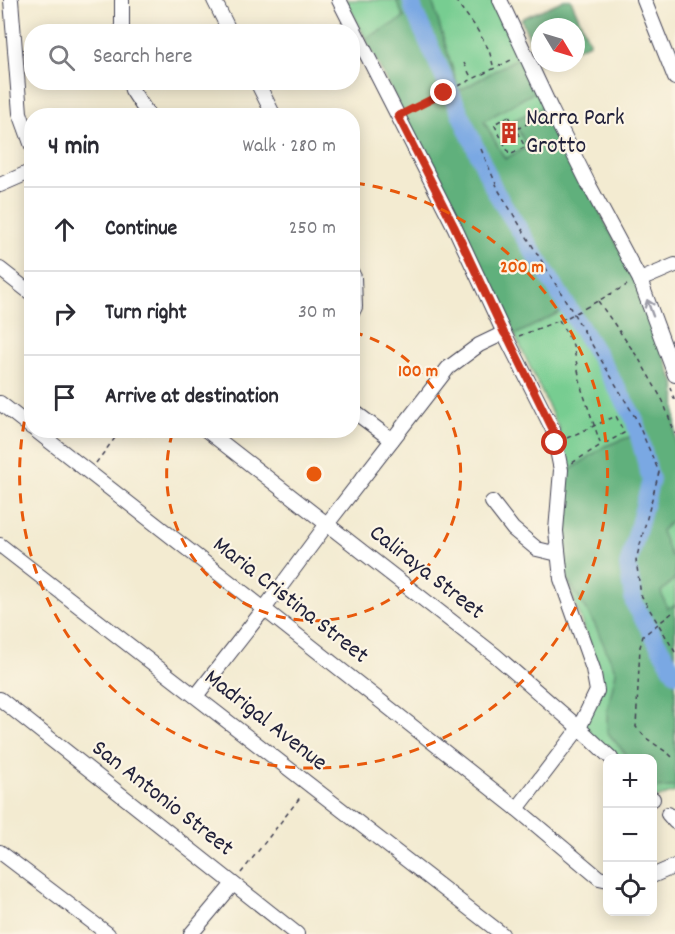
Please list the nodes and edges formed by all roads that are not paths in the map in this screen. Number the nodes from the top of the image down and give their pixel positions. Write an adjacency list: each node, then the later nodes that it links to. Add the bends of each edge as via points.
1 (11, 0): 16 (street)
2 (122, 0): 7 (street)
3 (214, 0): 8 (street)
4 (339, 0): 9 (street)
5 (500, 0): 21 (street)
6 (644, 0): 11 (street)
7 (122, 24)
8 (226, 24)
9 (349, 24)
10 (360, 46): 23 (street, via 454,226)
11 (675, 78)
12 (132, 90): 14 (street)
13 (261, 90): 15 (street)
14 (144, 108)
15 (270, 108)
16 (24, 124)
17 (24, 174): 18 (street)
18 (0, 185)
19 (675, 265): 21 (street)
20 (0, 269): 22 (street)
21 (639, 280): 24 (street, one-way to 21)
22 (24, 288)
23 (506, 337): 30 (street, via 478,345 448,368); 34 (street, via 553,430 561,470)
24 (675, 375)
25 (0, 403): 27 (street, Maria Cristina Street)
26 (360, 416): 30 (street)
27 (24, 422)
28 (44, 438): 35 (street, Maria Cristina Street)
29 (216, 438): 32 (street, Caliraya Street)
30 (392, 440): 32 (street)
31 (492, 502): 34 (street, via 513,529 537,549)
32 (327, 524): 35 (street); 38 (street, Caliraya Street, via 495,655)
33 (2, 551): 36 (street, Madrigal Avenue)
34 (558, 554): 38 (street, via 561,579 593,669 597,692)
35 (264, 609): 36 (street); 40 (street, Maria Cristina Street)
36 (196, 696): 49 (street, Madrigal Avenue)
37 (0, 699): 45 (street, San Antonio Street)
38 (579, 728): 39 (street, Caliraya Street); 40 (street)
39 (606, 754)
40 (517, 809): 44 (street, Maria Cristina Street)
41 (0, 852): 46 (street)
42 (675, 866): 43 (street)
43 (657, 874)
44 (603, 879)
45 (233, 884): 47 (street); 48 (street, San Antonio Street)
46 (108, 934)
47 (191, 934)
48 (297, 934)
49 (502, 934)

